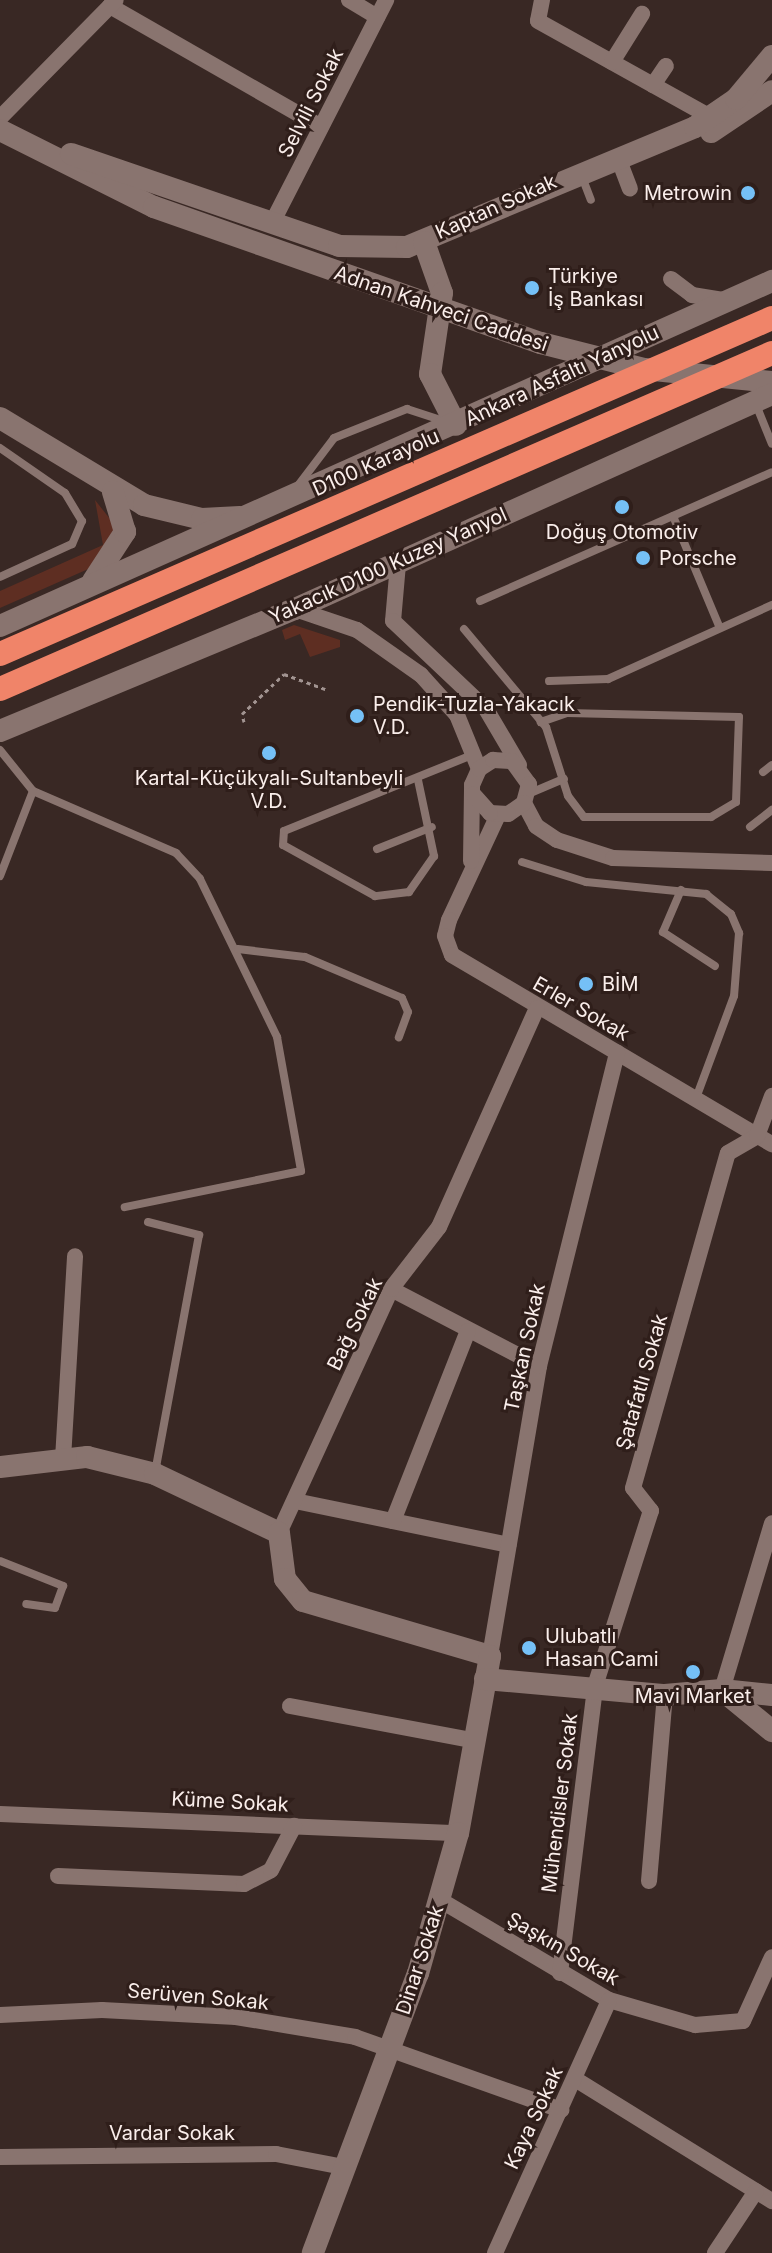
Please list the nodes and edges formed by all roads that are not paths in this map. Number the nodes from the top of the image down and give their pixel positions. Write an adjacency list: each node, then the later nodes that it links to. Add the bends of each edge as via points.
1 (349, 0): 6 (street)
2 (386, 0): 6 (street, Selvili Sokak)
3 (542, 0): 8 (street, via 538,21)
4 (113, 3): 12 (street); 14 (street)
5 (642, 14): 8 (street)
6 (377, 17): 14 (street, Selvili Sokak)
7 (772, 56): 13 (main road, Kaptan Sokak)
8 (612, 62): 10 (street)
9 (666, 66): 10 (street)
10 (653, 85): 13 (street)
11 (772, 91): 19 (main road, Kaptan Sokak, via 737,119 626,178 435,244)
12 (0, 118): 16 (main road)
13 (712, 118): 19 (main road, Kaptan Sokak)
14 (321, 127): 18 (street, Selvili Sokak)
15 (0, 130): 17 (main road)
16 (71, 154): 17 (main road); 18 (main road)
17 (174, 210): 25 (main road, Adnan Kahveci Caddesi, via 301,260 582,356)
18 (271, 225): 19 (main road, via 356,249)
19 (424, 242): 28 (main road, via 442,293 430,374)
20 (671, 279): 22 (street, via 692,295)
21 (772, 281): 22 (main road, Ankara Asfaltı Yanyolu)
22 (726, 300): 28 (main road, Ankara Asfaltı Yanyolu)
23 (772, 318): 45 (highway, D100 Karayolu)
24 (772, 353): 47 (highway)
25 (772, 382)
26 (763, 398): 29 (lane); 36 (main road, Yakacık D100 Kuzey Yanyol)
27 (0, 418): 32 (main road)
28 (456, 425): 33 (main road, Ankara Asfaltı Yanyolu); 33 (lane, via 407,409 334,438)
29 (772, 444)
30 (0, 448): 37 (lane, via 65,493 82,521 72,544)
31 (772, 472): 35 (lane)
32 (113, 492): 34 (main road, via 202,519); 38 (main road, via 125,532 106,570)
33 (285, 504): 34 (main road, Ankara Asfaltı Yanyolu)
34 (257, 515): 38 (main road, Ankara Asfaltı Yanyolu)
35 (673, 516): 39 (lane); 43 (lane)
36 (398, 564): 41 (main road, Yakacık D100 Kuzey Yanyol); 52 (street, via 393,621 411,645 486,709)
37 (0, 577)
38 (80, 591): 42 (main road, Ankara Asfaltı Yanyolu)
39 (480, 601)
40 (772, 605): 43 (lane)
41 (295, 609): 49 (main road, Yakacık D100 Kuzey Yanyol); 51 (street, via 357,630 394,651 457,715)
42 (0, 626)
43 (719, 626): 46 (lane, via 608,679)
44 (464, 629): 48 (lane)
45 (0, 654)
46 (549, 681)
47 (0, 689)
48 (541, 722): 55 (lane); 55 (lane, via 567,713 743,721 741,784 732,808 718,816 589,820 575,810)
49 (0, 731)
50 (0, 750): 57 (lane)
51 (477, 761): 52 (street); 56 (lane); 58 (street)
52 (519, 765): 59 (street)
53 (772, 765): 54 (lane)
54 (763, 772)
55 (564, 779): 59 (lane)
56 (418, 780): 62 (lane); 62 (lane, via 284,831 282,842 389,898 409,892 428,873)
57 (33, 791): 68 (lane); 70 (lane, via 176,853 200,879)
58 (473, 794): 61 (street); 67 (street)
59 (526, 799): 61 (street); 66 (street, via 536,826 557,840 613,858)
60 (772, 810): 63 (lane)
61 (498, 815): 67 (street)
62 (432, 827): 64 (lane)
63 (750, 827)
64 (377, 849)
65 (522, 862): 69 (lane, via 586,882)
66 (772, 863)
67 (471, 867): 72 (street, Erler Sokak, via 447,945)
68 (0, 876)
69 (681, 890): 71 (lane, via 663,932); 76 (lane, via 718,900 739,933 734,996)
70 (238, 949): 73 (lane, via 305,957 402,998 408,1012); 78 (lane, via 277,1037 301,1171)
71 (715, 966)
72 (537, 1008): 74 (street, Erler Sokak); 81 (street, Bağ Sokak, via 439,1227)
73 (399, 1037)
74 (617, 1053): 76 (street, Erler Sokak); 83 (street, Taşkan Sokak)
75 (772, 1096): 77 (street)
76 (696, 1098): 77 (street, Erler Sokak)
77 (765, 1140): 96 (street, Şatafatlı Sokak, via 728,1153 633,1488 651,1511)
78 (125, 1207)
79 (148, 1222): 86 (lane, via 199,1235)
80 (75, 1256): 84 (street)
81 (391, 1289): 82 (street); 87 (street, Bağ Sokak)
82 (468, 1331): 83 (street); 88 (street)
83 (539, 1366): 91 (street, Taşkan Sokak)
84 (63, 1459): 85 (main road); 86 (main road, via 87,1457)
85 (0, 1467)
86 (155, 1474): 90 (main road)
87 (295, 1501): 88 (street); 90 (street, Bağ Sokak)
88 (393, 1521): 91 (street)
89 (772, 1523): 97 (street)
90 (279, 1533): 94 (main road, via 285,1579 303,1601)
91 (509, 1545): 94 (street, Taşkan Sokak)
92 (0, 1561): 93 (lane, via 55,1577 63,1586 55,1608)
93 (26, 1604)
94 (490, 1656): 95 (main road, Dinar Sokak)
95 (485, 1679): 96 (main road); 102 (main road, Dinar Sokak)
96 (595, 1686): 98 (main road); 110 (street, Mühendisler Sokak)
97 (722, 1690): 98 (main road); 99 (main road); 101 (main road)
98 (665, 1695): 107 (street)
99 (772, 1695)
100 (290, 1706): 102 (street)
101 (772, 1731)
102 (472, 1740): 105 (main road, Dinar Sokak)
103 (0, 1814): 104 (street, Küme Sokak)
104 (294, 1826): 105 (street, Küme Sokak); 106 (street, via 271,1870 244,1884)
105 (458, 1833): 108 (main road, Dinar Sokak)
106 (58, 1876)
107 (649, 1881)
108 (440, 1900): 110 (street, Şaşkın Sokak); 113 (main road, Dinar Sokak)
109 (772, 1957): 111 (street, Şaşkın Sokak, via 754,2006 743,2021 723,2028)
110 (560, 1973): 111 (street, Şaşkın Sokak)
111 (609, 2000): 114 (street, Kaya Sokak)
112 (0, 2015): 113 (street, Serüven Sokak, via 102,2010 236,2017)
113 (391, 2046): 115 (street, Serüven Sokak); 117 (main road, Dinar Sokak)
114 (575, 2079): 115 (street, Kaya Sokak); 118 (street)
115 (561, 2110): 121 (street, Kaya Sokak)
116 (0, 2157): 117 (street, Vardar Sokak, via 276,2154)
117 (343, 2167): 120 (main road, Dinar Sokak)
118 (756, 2191): 119 (street); 122 (street)
119 (772, 2201)
120 (313, 2253)
121 (495, 2253)
122 (715, 2253)

